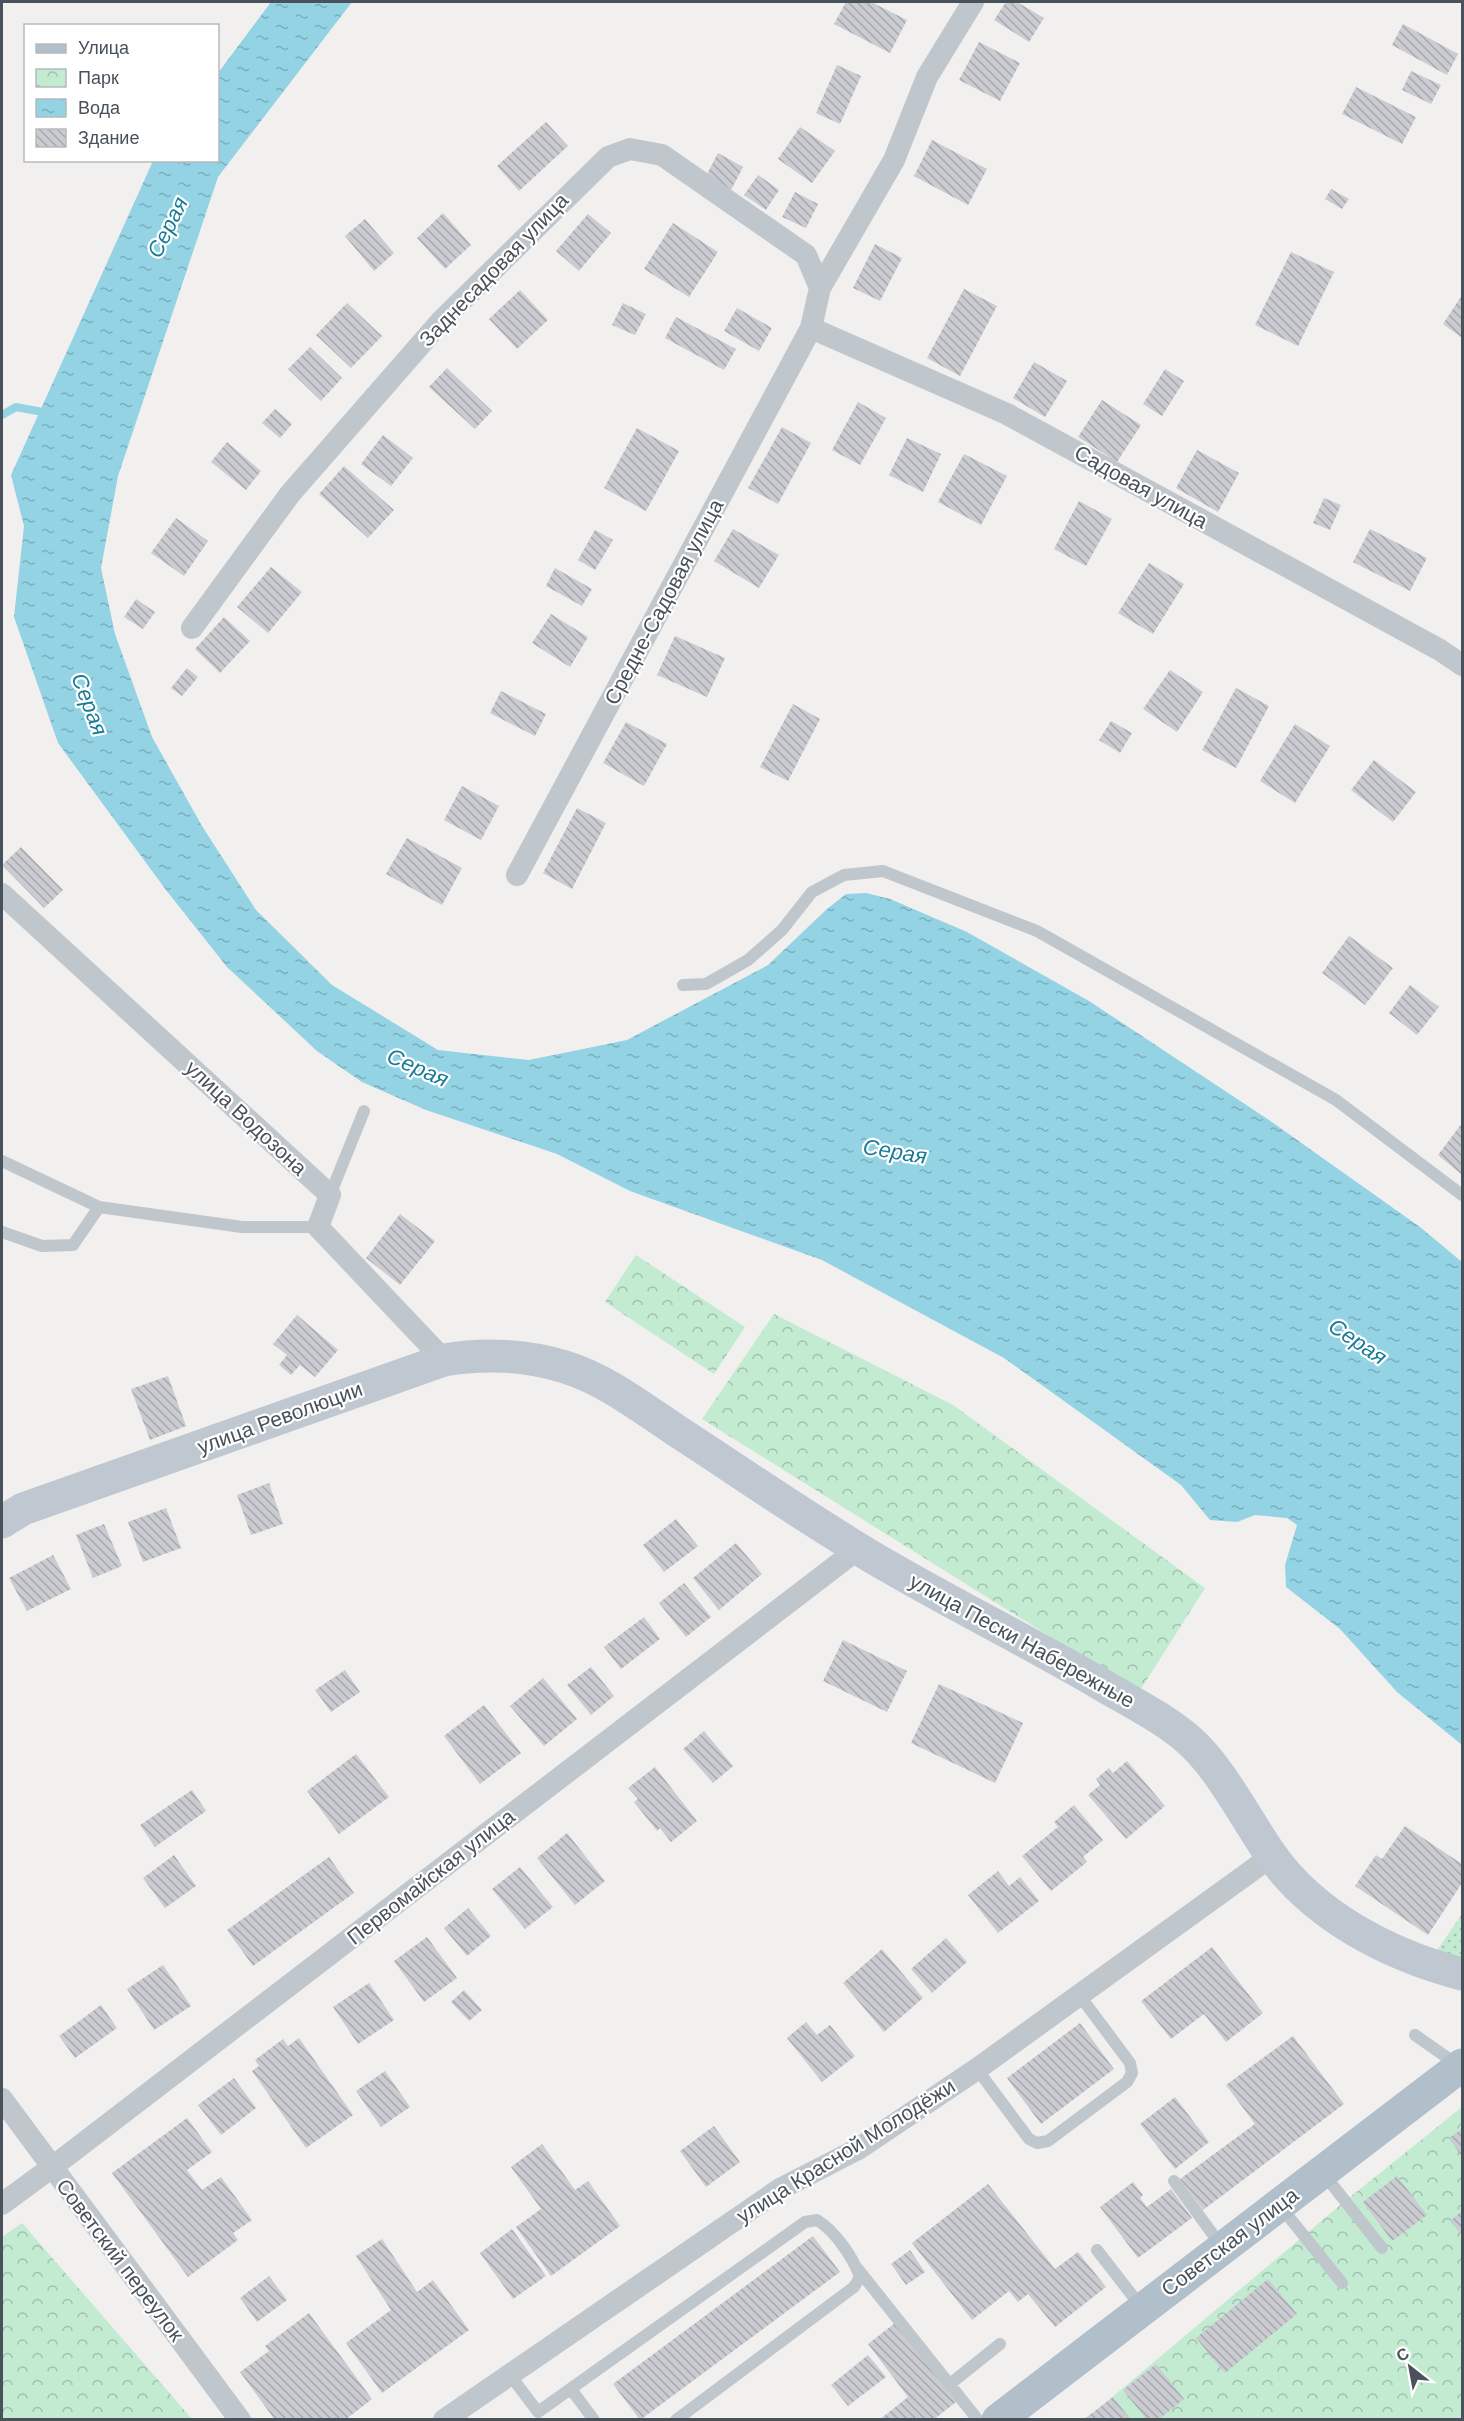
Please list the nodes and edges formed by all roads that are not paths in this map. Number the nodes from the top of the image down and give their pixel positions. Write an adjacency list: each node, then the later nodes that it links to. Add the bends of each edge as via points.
1 (973, 2): 2 (street, via 927,77 894,160)
2 (820, 288): 3 (street); 4 (street, Заднесадовая улица, via 806,255 662,155 630,149 608,157 442,320 290,494)
3 (811, 328): 6 (street, Садовая улица, via 1007,414); 8 (street, Средне-Садовая улица)
4 (192, 628)
5 (1462, 643): 6 (street)
6 (1440, 650): 7 (street, Садовая улица)
7 (1462, 665)
8 (517, 875)
9 (2, 894): 14 (street, улица Водозона)
10 (683, 985): 13 (lane, via 706,984 748,960 782,930 812,892 844,875 883,871 1037,931 1336,1100)
11 (364, 1110): 14 (lane)
12 (2, 1161): 15 (lane)
13 (1462, 1195)
14 (330, 1196): 16 (street)
15 (99, 1207): 16 (lane, via 242,1227); 17 (lane, via 73,1245 42,1246)
16 (318, 1227): 18 (street)
17 (2, 1232)
18 (444, 1360): 19 (main road, улица Революции, via 473,1354); 20 (main road, улица Революции, via 23,1509)
19 (567, 1367): 21 (main road, улица Пески Набережные, via 620,1394)
20 (2, 1522)
21 (858, 1549): 22 (main road, улица Пески Набережные, via 1054,1656 1192,1742); 31 (street, Первомайская улица)
22 (1272, 1856): 23 (main road, улица Пески Набережные, via 1320,1908 1395,1951); 25 (street, улица Красной Молодёжи)
23 (1429, 1965): 24 (main road, улица Пески Набережные); 26 (main road, улица Пески Набережные)
24 (1462, 1974)
25 (1080, 1996): 29 (street, улица Красной Молодёжи); 29 (lane, via 1130,2063 1132,2073 1127,2082 1048,2141 1038,2143 1029,2139)
26 (1462, 1997)
27 (1415, 2035): 28 (lane)
28 (1461, 2066): 32 (main road, Советская улица)
29 (977, 2069): 43 (street, улица Красной Молодёжи, via 858,2149 780,2189)
30 (2, 2099): 31 (street, Советский переулок)
31 (51, 2168): 34 (street, Первомайская улица); 48 (street, Советский переулок)
32 (1323, 2172): 35 (main road, Советская улица); 37 (lane)
33 (1174, 2181): 36 (lane)
34 (2, 2204)
35 (1279, 2205): 36 (main road, Советская улица); 40 (lane)
36 (1223, 2248): 41 (main road, Советская улица)
37 (1383, 2248)
38 (1097, 2250): 41 (lane)
39 (857, 2268): 44 (lane); 45 (lane, via 827,2226 817,2220 805,2222); 51 (lane, via 860,2277 854,2287)
40 (1342, 2283)
41 (1143, 2309): 47 (main road, Советская улица)
42 (1000, 2344): 44 (lane)
43 (510, 2375): 46 (lane); 49 (street, улица Красной Молодёжи)
44 (950, 2384): 52 (lane)
45 (571, 2389): 46 (lane); 50 (lane)
46 (541, 2416)
47 (1011, 2416)
48 (240, 2420)
49 (444, 2420)
50 (594, 2420)
51 (676, 2420)
52 (978, 2420)

